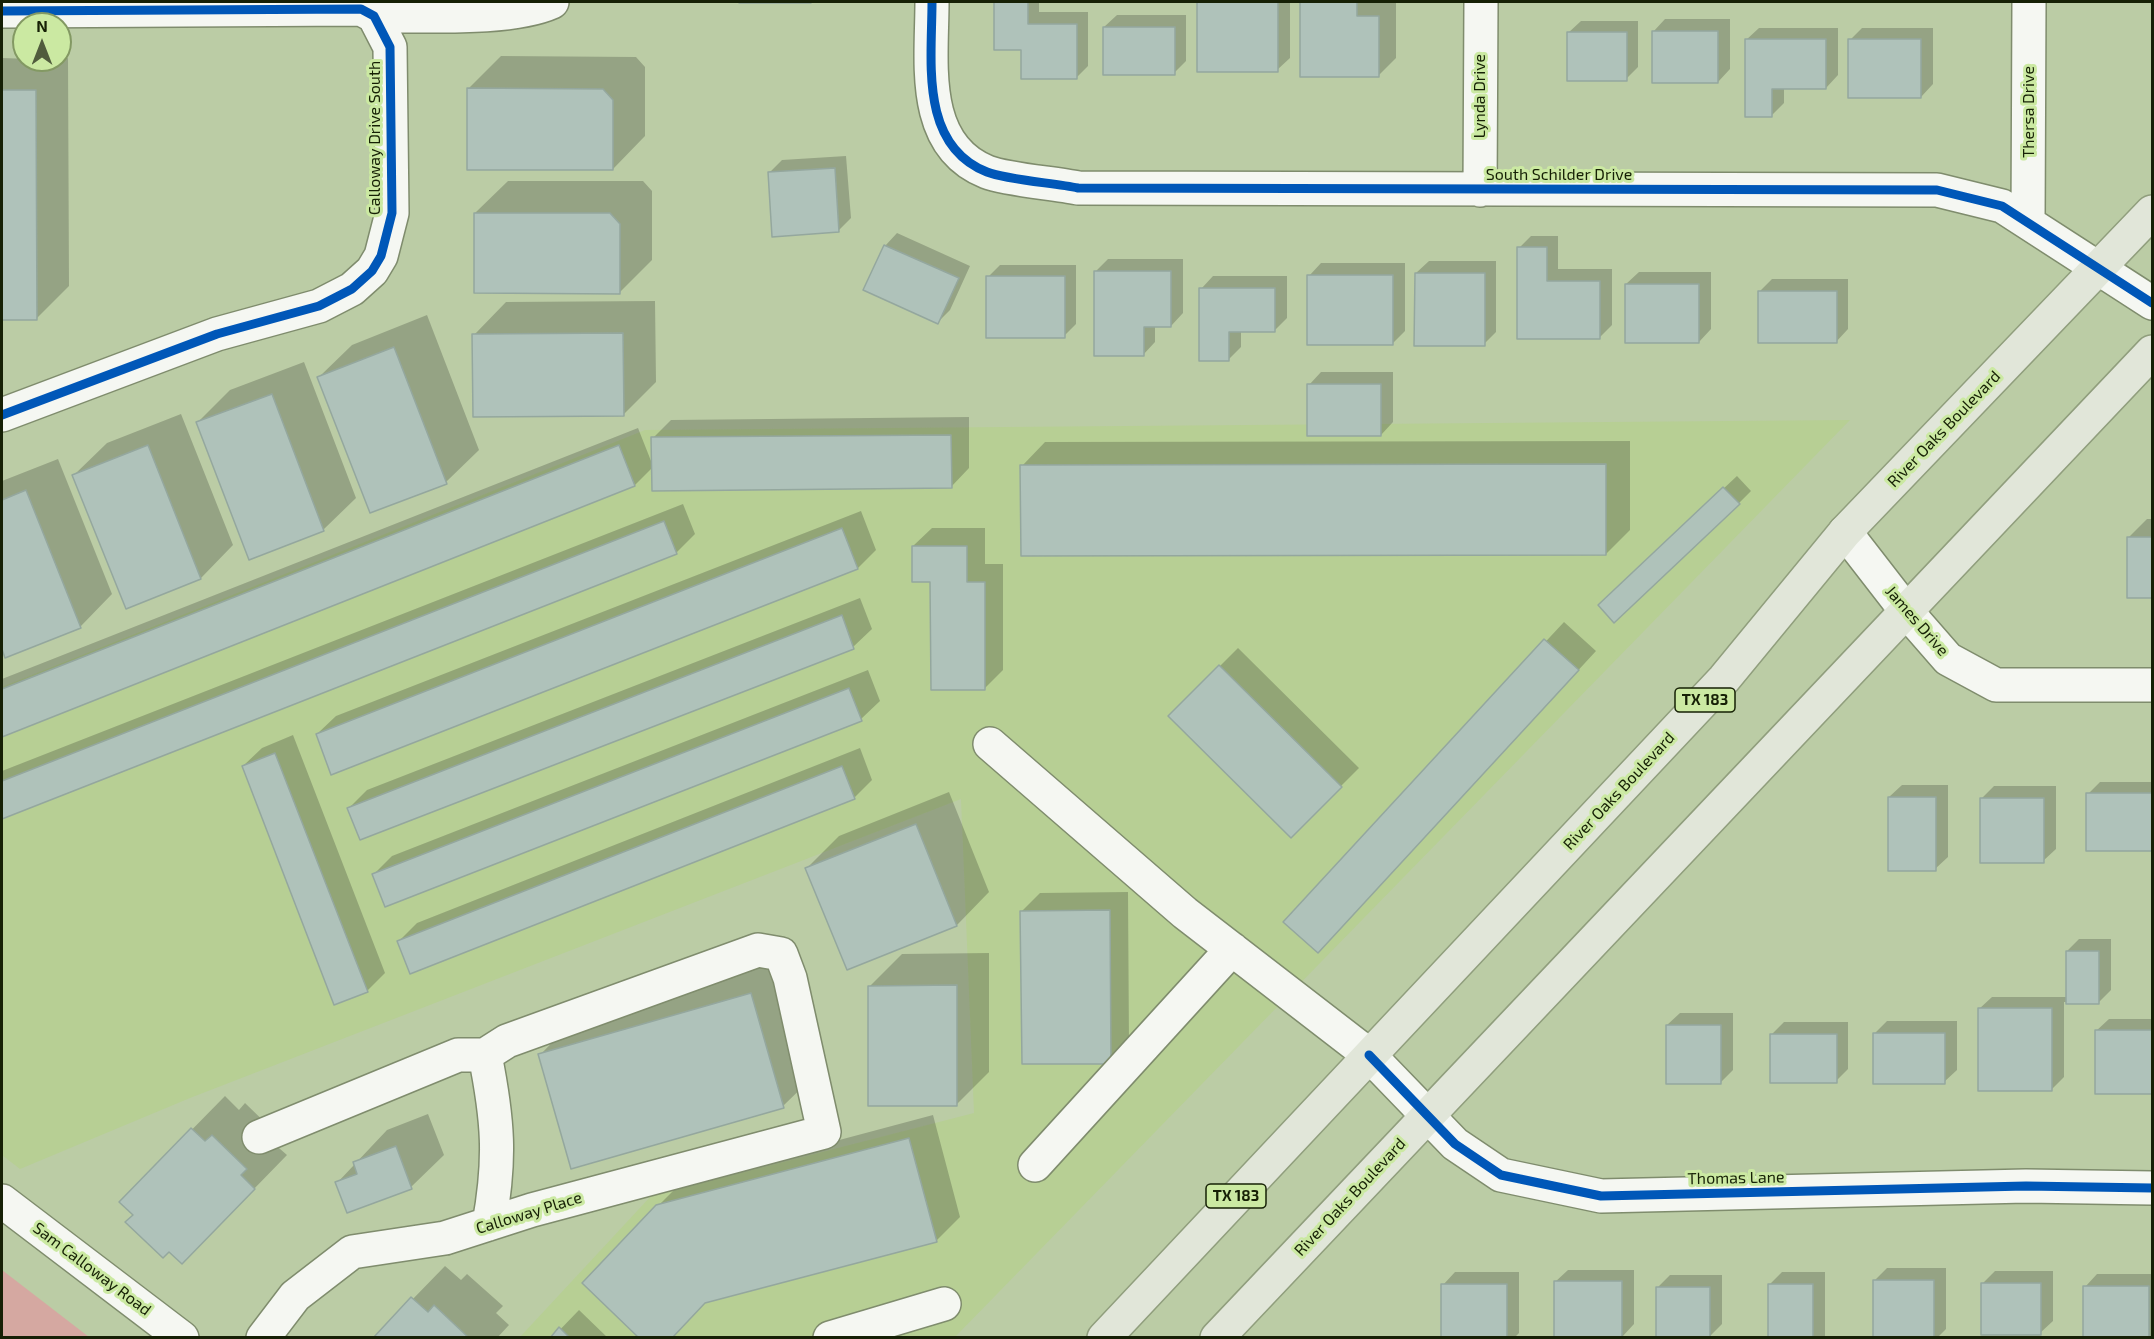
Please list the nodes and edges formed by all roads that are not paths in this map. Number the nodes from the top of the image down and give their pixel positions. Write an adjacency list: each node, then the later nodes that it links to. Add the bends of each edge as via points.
1 (552, 2): 6 (street, via 503,14)
2 (932, 2): 7 (street, South Schilder Drive, via 933,105 957,153 987,172 1078,188)
3 (1481, 2): 7 (street, Lynda Drive)
4 (2029, 2): 9 (street, Thersa Drive)
5 (2, 11): 6 (street, via 361,9)
6 (374, 16): 13 (street, Calloway Drive South, via 390,47 392,213 381,256 372,271 351,289 319,306 217,334)
7 (1480, 190): 9 (street, South Schilder Drive, via 1937,190 2002,206)
8 (2152, 212): 10 (main road, River Oaks Boulevard / TX 183)
9 (2028, 222): 10 (street, South Schilder Drive)
10 (2099, 267): 11 (street, South Schilder Drive); 14 (main road, River Oaks Boulevard / TX 183)
11 (2152, 303)
12 (2152, 352): 15 (main road, River Oaks Boulevard)
13 (2, 415)
14 (1845, 532): 15 (street, James Drive); 20 (main road, River Oaks Boulevard / TX 183, via 1725,679)
15 (1907, 612): 16 (street, James Drive, via 1948,659 1996,685); 21 (main road, River Oaks Boulevard)
16 (2152, 685)
17 (990, 744): 18 (street, Thomas Lane)
18 (1232, 949): 20 (street, Thomas Lane); 23 (street)
19 (485, 1055): 22 (street, via 458,1055); 26 (street, via 498,1142); 26 (street, Calloway Place, via 507,1041 758,950 781,954 790,978 824,1132)
20 (1369, 1055): 21 (street, Thomas Lane); 31 (main road, River Oaks Boulevard / TX 183)
21 (1427, 1115): 24 (street, Thomas Lane, via 1455,1144 1502,1175 1601,1196 2026,1186); 32 (main road, River Oaks Boulevard)
22 (259, 1137)
23 (1035, 1165)
24 (2152, 1188)
25 (2, 1202): 29 (street, Sam Calloway Road)
26 (489, 1224): 30 (street, Calloway Place, via 445,1238 351,1252 296,1296)
27 (944, 1304): 28 (street)
28 (844, 1336)
29 (182, 1338)
30 (263, 1338)
31 (1104, 1338)
32 (1217, 1338)

